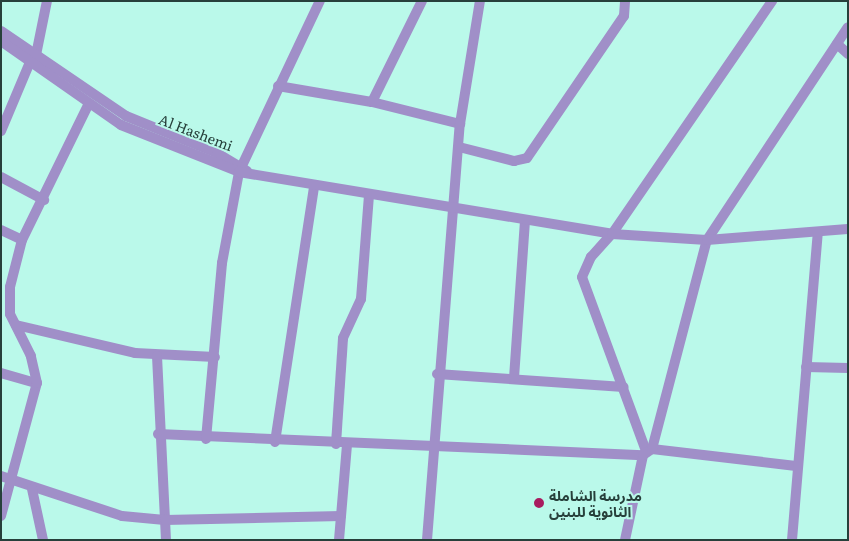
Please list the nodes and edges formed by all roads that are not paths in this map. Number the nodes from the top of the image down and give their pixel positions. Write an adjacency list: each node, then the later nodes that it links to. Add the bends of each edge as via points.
1 (47, 1): 12 (street)
2 (320, 1): 13 (street)
3 (422, 1): 14 (street)
4 (480, 1): 16 (street)
5 (625, 1): 19 (street, via 624,16 527,158 514,161)
6 (772, 1): 30 (street)
7 (848, 27): 10 (street)
8 (1, 31): 12 (street, Al Hashemi)
9 (1, 41): 12 (street, Al Hashemi)
10 (837, 44): 11 (street); 32 (street)
11 (848, 54)
12 (33, 58): 15 (street, Al Hashemi); 17 (street); 18 (street, Al Hashemi)
13 (278, 86): 14 (street); 20 (street)
14 (372, 102): 16 (street)
15 (88, 105): 18 (street, Al Hashemi); 24 (street)
16 (460, 124): 19 (street)
17 (1, 131)
18 (154, 136): 20 (street, Al Hashemi)
19 (459, 147): 25 (street)
20 (242, 170): 22 (street, Al Hashemi); 36 (street, via 222,263)
21 (1, 177): 24 (street)
22 (314, 187): 23 (street, Al Hashemi); 46 (street)
23 (369, 196): 25 (street, Al Hashemi); 47 (street, via 361,299 343,338)
24 (44, 200): 31 (street)
25 (454, 211): 26 (street, Al Hashemi); 40 (street)
26 (524, 222): 30 (street, Al Hashemi); 41 (street)
27 (848, 229): 29 (street)
28 (1, 230): 31 (street)
29 (818, 233): 32 (street, Al Hashemi); 37 (street)
30 (612, 234): 32 (street, Al Hashemi); 43 (street, via 591,257 582,281)
31 (22, 240): 33 (street)
32 (707, 240): 50 (street)
33 (6, 312): 34 (street)
34 (16, 325): 35 (street); 42 (street, via 32,356)
35 (157, 356): 36 (street); 44 (street)
36 (215, 358): 45 (street)
37 (806, 367): 38 (street); 51 (street)
38 (848, 368)
39 (1, 374): 42 (street)
40 (437, 374): 41 (street); 49 (street)
41 (514, 378): 43 (street)
42 (38, 383): 52 (street)
43 (624, 387): 50 (street)
44 (158, 434): 45 (street); 56 (street)
45 (206, 439): 46 (street)
46 (276, 442): 47 (street)
47 (336, 444): 48 (street)
48 (347, 444): 49 (street); 55 (street)
49 (434, 449): 50 (street); 60 (street)
50 (647, 452): 51 (street); 61 (street)
51 (796, 466): 62 (street)
52 (6, 478): 53 (street); 54 (street)
53 (32, 489): 56 (street, via 118,516); 57 (street)
54 (1, 516)
55 (341, 516): 56 (street); 59 (street)
56 (165, 520): 58 (street)
57 (43, 540)
58 (166, 540)
59 (339, 540)
60 (427, 540)
61 (626, 540)
62 (792, 540)

